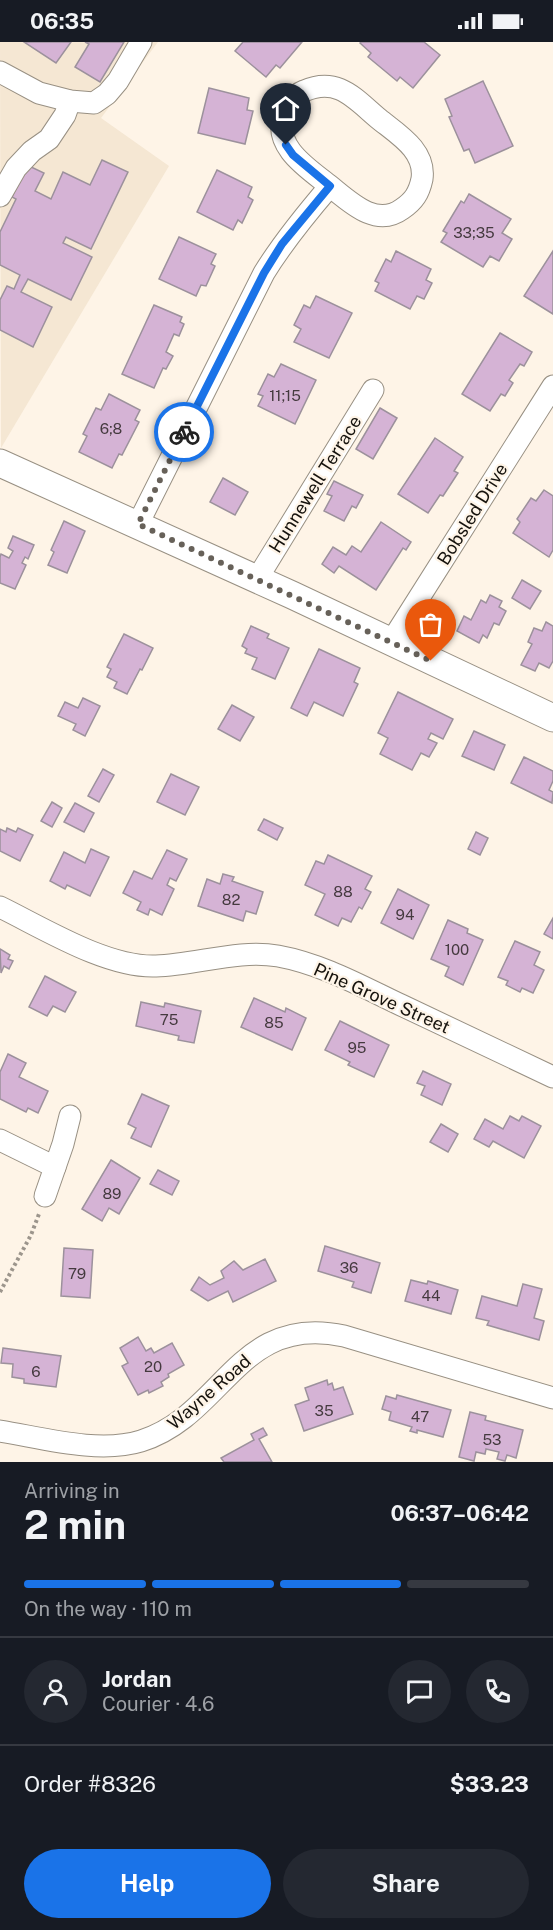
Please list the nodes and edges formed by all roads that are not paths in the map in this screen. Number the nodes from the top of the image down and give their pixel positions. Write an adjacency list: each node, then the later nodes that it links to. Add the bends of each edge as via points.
1 (141, 42): 3 (street, via 107,94 94,103)
2 (0, 72): 3 (street, via 39,93)
3 (70, 101): 5 (street, via 49,140 16,168)
4 (330, 186): 4 (street, via 361,210 387,215 413,201 423,171 410,145 351,95 337,87 316,86 299,93 289,104 282,132 293,155); 9 (street, via 282,244 264,273)
5 (0, 196)
6 (553, 386): 11 (street, Bobsled Drive)
7 (373, 390): 10 (street, Hunnewell Terrace)
8 (0, 463): 9 (main road)
9 (138, 524): 10 (main road)
10 (257, 579): 11 (main road)
11 (391, 642): 12 (main road)
12 (553, 718)
13 (0, 907): 14 (street, Pine Grove Street, via 88,950 127,963 154,966 249,954 278,956 330,971)
14 (553, 1077)
15 (70, 1116): 17 (street)
16 (0, 1140): 17 (street)
17 (55, 1167): 18 (street)
18 (45, 1196)
19 (553, 1398): 20 (street, Wayne Road, via 344,1336 315,1332 288,1336 261,1348 188,1415 165,1431 140,1441 102,1446)
20 (0, 1431)

